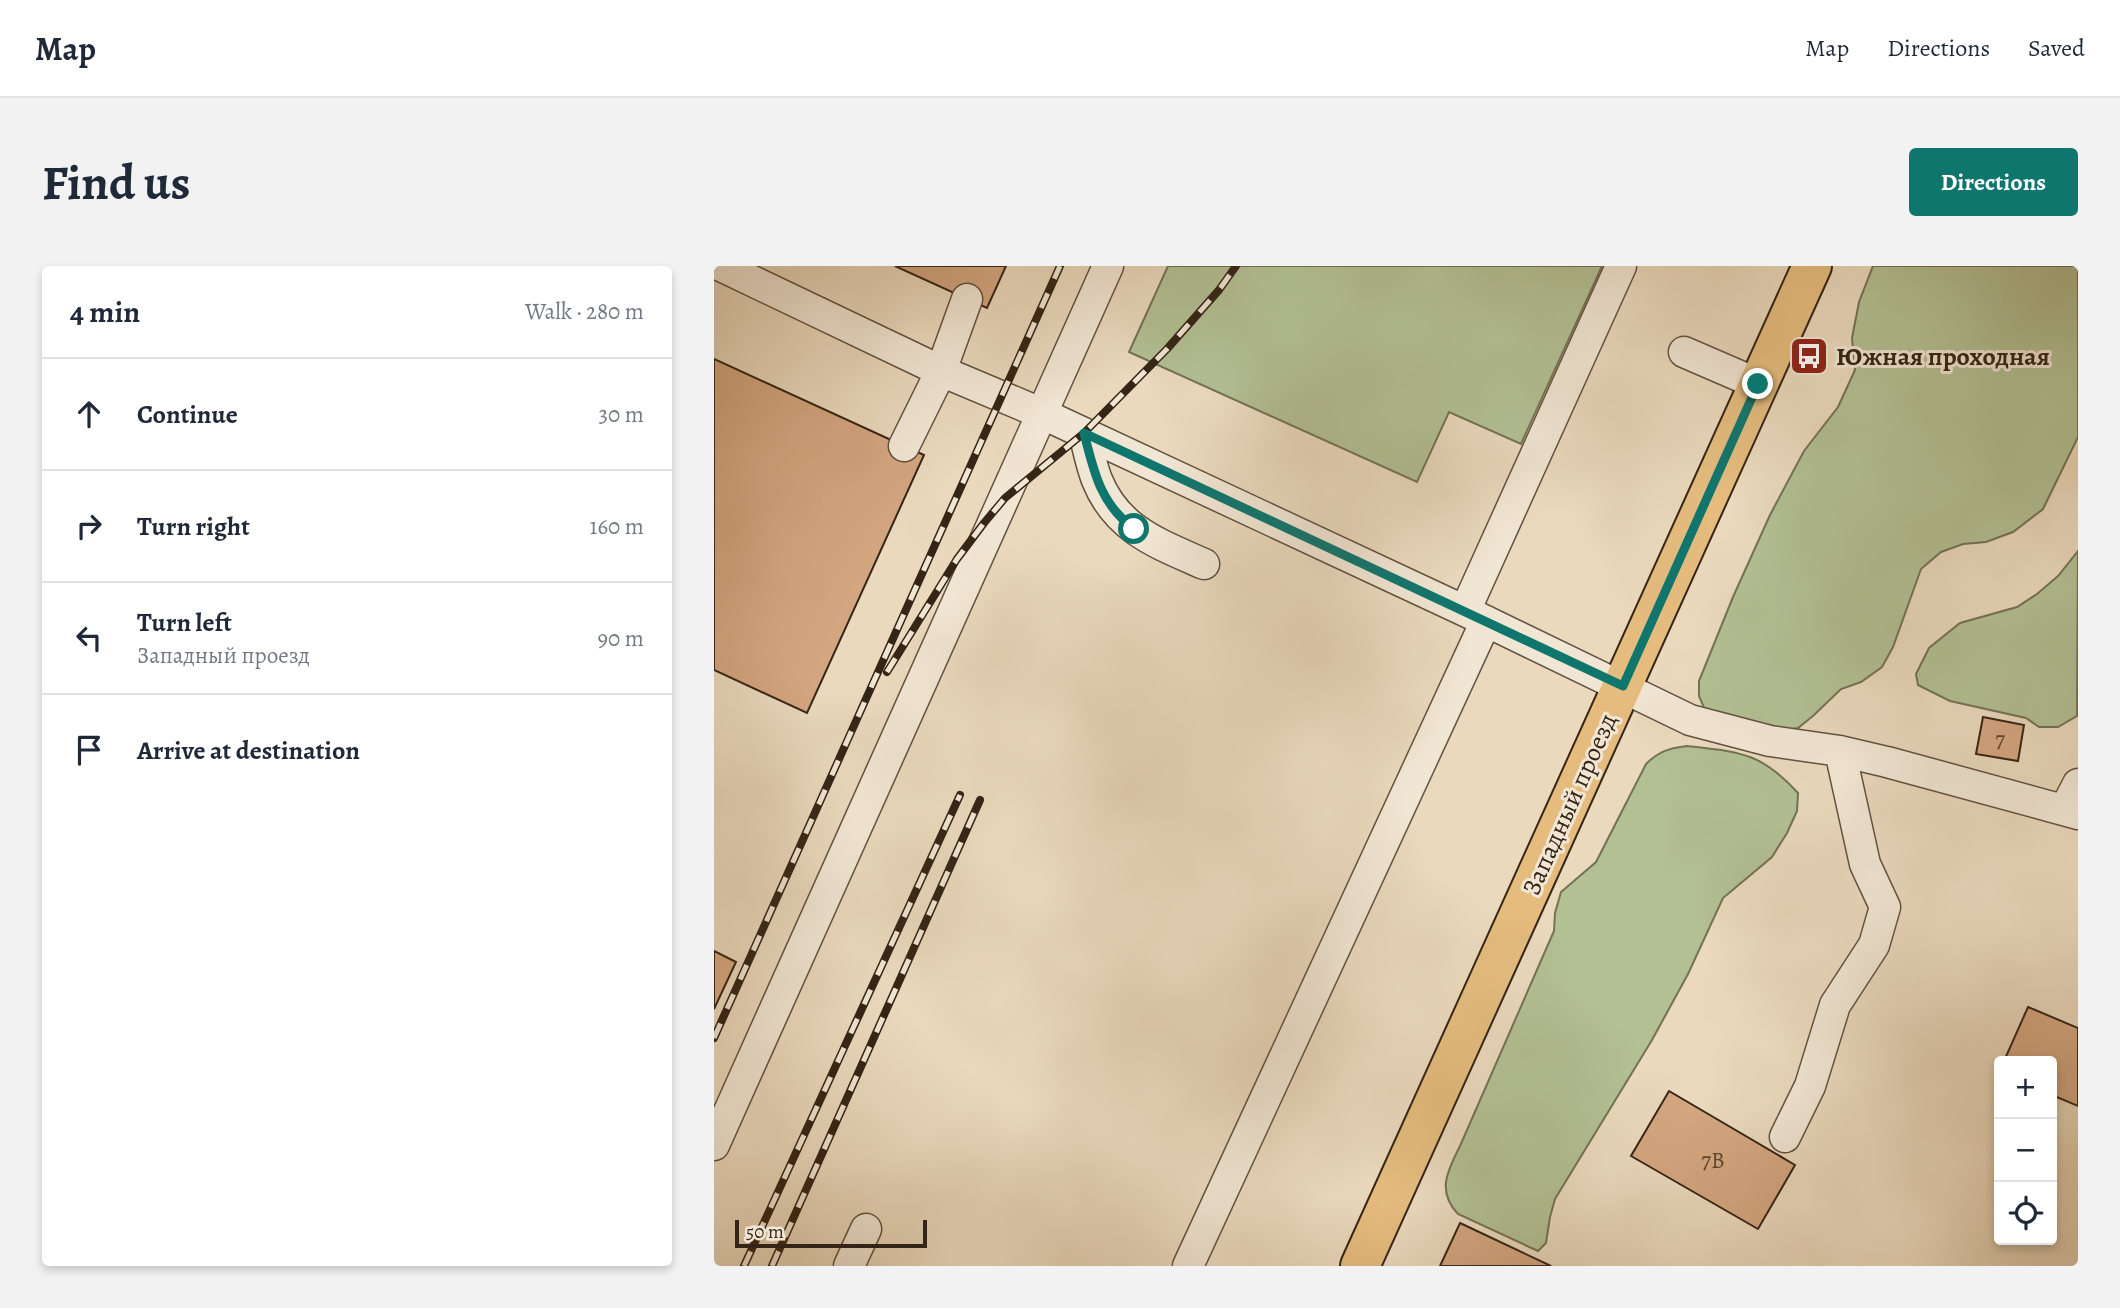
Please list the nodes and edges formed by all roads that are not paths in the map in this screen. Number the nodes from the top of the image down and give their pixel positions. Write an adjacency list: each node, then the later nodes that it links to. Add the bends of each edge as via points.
1 (720, 266): 7 (lane)
2 (1108, 266): 9 (lane)
3 (1621, 266): 13 (lane)
4 (1812, 266): 8 (main road, Западный проезд)
5 (967, 299): 7 (lane)
6 (1684, 352): 8 (lane)
7 (941, 371): 9 (lane); 11 (lane)
8 (1758, 384): 14 (main road, Западный проезд)
9 (1043, 414): 10 (lane); 18 (lane)
10 (1084, 433): 12 (lane, via 1096,479 1120,518 1153,541); 13 (lane)
11 (904, 446)
12 (1204, 564)
13 (1476, 616): 14 (lane); 21 (lane)
14 (1623, 686): 15 (lane, via 1690,720 1723,730); 22 (main road, Западный проезд)
15 (1840, 751): 16 (lane); 17 (lane, via 1865,864 1885,907 1874,945 1835,1005 1810,1086)
16 (2074, 802)
17 (1785, 1137)
18 (714, 1145)
19 (866, 1229): 20 (lane)
20 (849, 1266)
21 (1188, 1266)
22 (1360, 1266)

